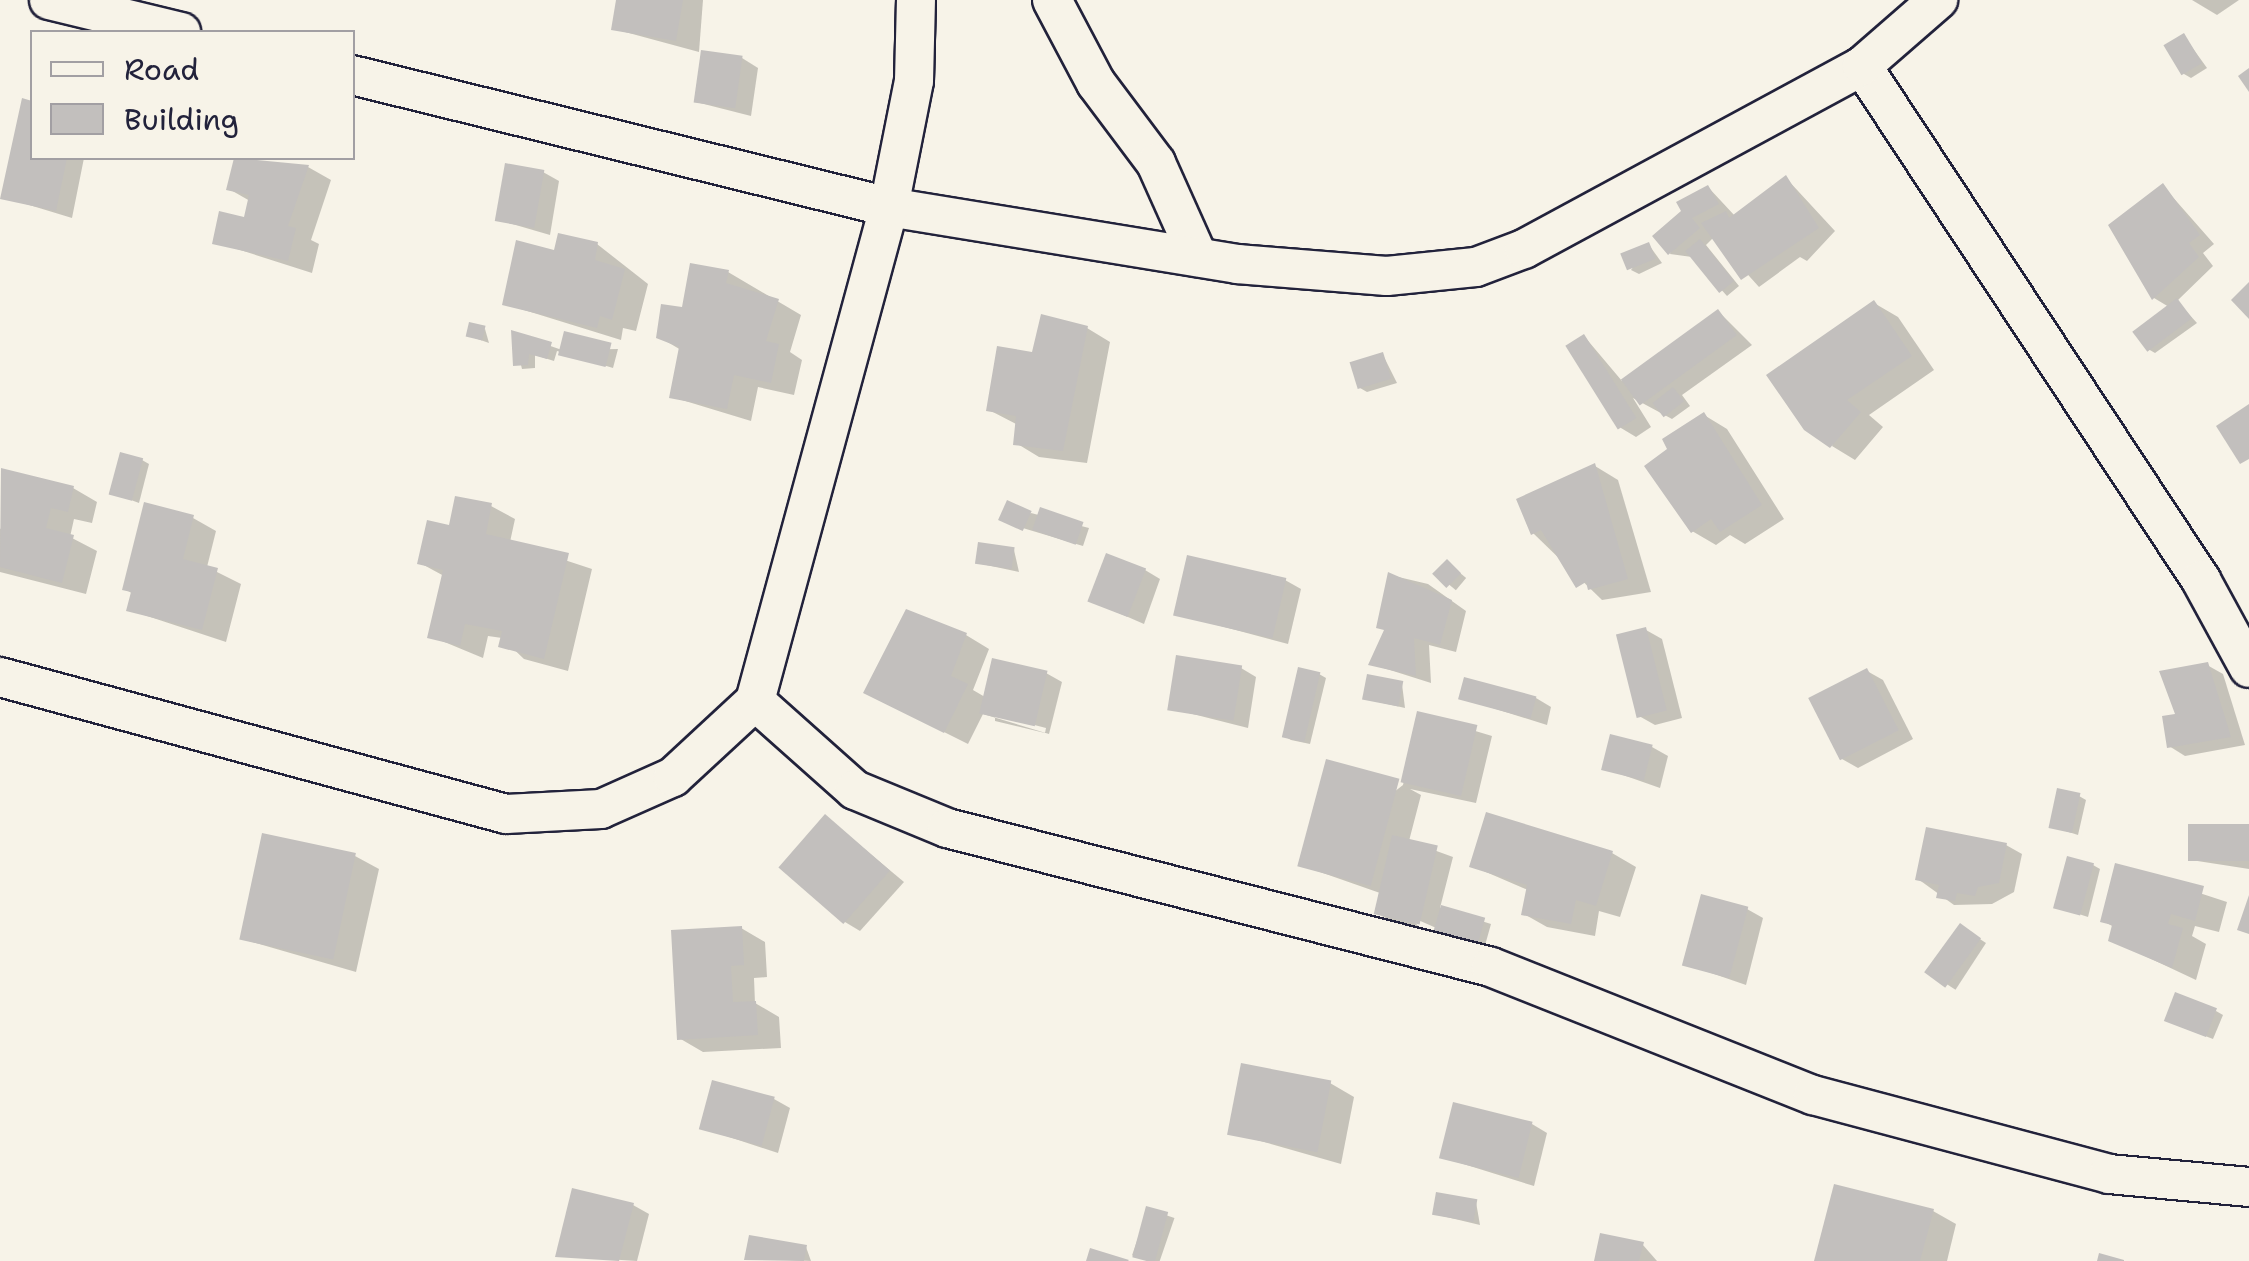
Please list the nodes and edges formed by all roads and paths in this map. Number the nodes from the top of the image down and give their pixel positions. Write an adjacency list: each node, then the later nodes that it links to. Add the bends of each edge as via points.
1 (49, 0): 5 (street)
2 (916, 0): 8 (street, via 914,81)
3 (1052, 0): 9 (street, via 1096,84 1156,163)
4 (1938, 0): 6 (street)
5 (173, 30)
6 (1862, 66): 9 (street, via 1672,174 1476,266 1387,276); 10 (street, via 2201,580)
7 (355, 76): 8 (street)
8 (889, 208): 9 (street); 12 (street)
9 (1198, 257)
10 (2249, 668)
11 (0, 677): 12 (street, via 506,814 601,809 655,785)
12 (755, 701): 13 (street, via 855,790 947,828 1491,967 1812,1095 2110,1174)
13 (2249, 1187)

